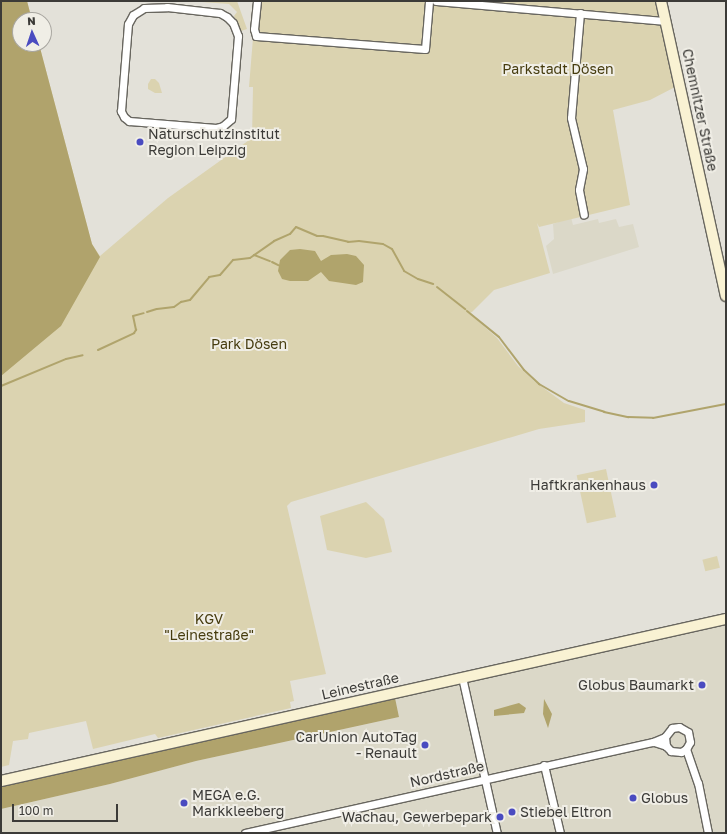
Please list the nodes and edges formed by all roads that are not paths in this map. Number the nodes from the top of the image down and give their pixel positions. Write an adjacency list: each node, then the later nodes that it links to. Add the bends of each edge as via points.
1 (257, 1): 2 (street, via 254,28 256,36 425,49)
2 (429, 1)
3 (436, 1): 6 (street)
4 (661, 1): 7 (main road, Chemnitzer Straße)
5 (166, 4): 5 (street, via 220,13 227,17 238,36 230,119 223,126 216,128 129,121 121,111 128,24 133,15 144,8)
6 (580, 13): 7 (street); 8 (street, via 571,118 583,169 579,190)
7 (666, 20): 9 (main road, Chemnitzer Straße)
8 (584, 215)
9 (726, 296)
10 (726, 619): 11 (main road, Leinestraße)
11 (462, 677): 17 (street); 18 (main road, Leinestraße)
12 (665, 737): 13 (street, Nordstraße); 14 (street); 15 (street, Nordstraße, via 672,728 683,728 690,738)
13 (654, 742): 14 (street); 16 (street, Nordstraße)
14 (666, 746): 15 (street, via 675,752)
15 (686, 749): 22 (street, Nordstraße, via 698,783)
16 (544, 765): 17 (street, Nordstraße); 21 (street)
17 (485, 779): 19 (street, Nordstraße); 20 (street)
18 (1, 781)
19 (245, 833)
20 (497, 833)
21 (560, 833)
22 (708, 833)

